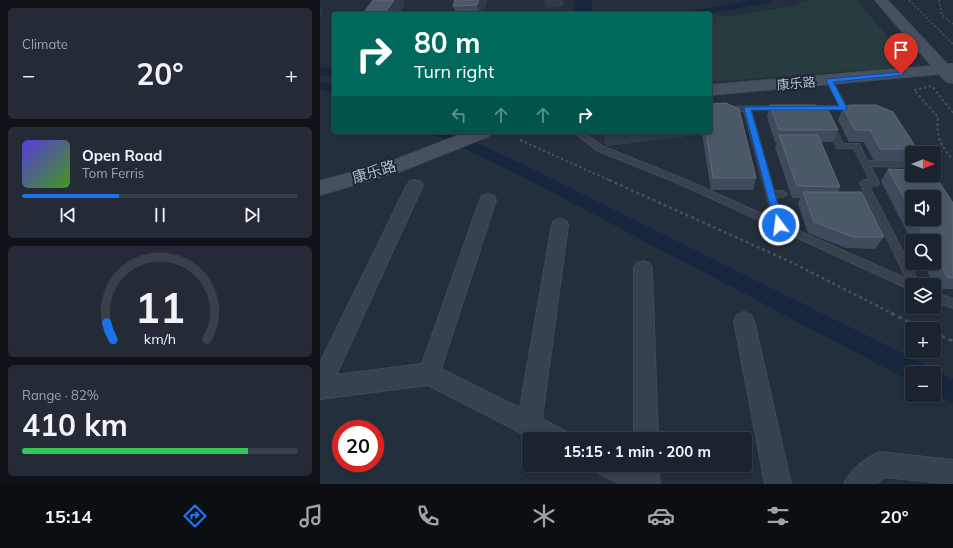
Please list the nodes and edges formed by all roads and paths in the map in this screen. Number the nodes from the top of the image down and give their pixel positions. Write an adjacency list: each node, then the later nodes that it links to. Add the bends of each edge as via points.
1 (881, 0): 6 (street)
2 (909, 0): 5 (path)
3 (939, 0): 4 (path, via 939,12 944,19)
4 (953, 24)
5 (953, 44)
6 (950, 73): 7 (street, 康乐路)
7 (829, 80): 8 (street, 康乐路); 12 (lane)
8 (712, 90)
9 (747, 108): 10 (lane); 14 (lane); 25 (lane)
10 (785, 108)
11 (808, 108): 16 (lane)
12 (844, 108): 13 (lane); 16 (lane)
13 (859, 108)
14 (712, 109)
15 (953, 113): 20 (path, via 932,86 914,90 938,117 936,133 942,149)
16 (826, 115): 21 (lane, via 840,146 856,146)
17 (478, 134): 24 (street, 康乐路, via 394,167)
18 (581, 134): 28 (lane, via 600,148)
19 (520, 140): 36 (path, via 782,257)
20 (953, 159)
21 (865, 164): 22 (lane); 31 (lane, via 875,183 864,183)
22 (905, 164)
23 (415, 186): 40 (street)
24 (320, 188)
25 (771, 194): 26 (lane); 28 (lane)
26 (783, 194)
27 (488, 200): 39 (street)
28 (779, 225): 32 (lane)
29 (560, 226): 41 (street)
30 (643, 268): 43 (street)
31 (910, 278)
32 (905, 281)
33 (941, 299): 34 (lane)
34 (953, 304)
35 (744, 321): 48 (street)
36 (910, 322)
37 (941, 336): 38 (path)
38 (953, 341)
39 (429, 374): 40 (street); 41 (street)
40 (320, 387)
41 (529, 426): 42 (street)
42 (541, 432)
43 (646, 432)
44 (623, 472): 47 (street)
45 (646, 472): 47 (street)
46 (953, 472): 49 (street, via 880,464)
47 (647, 484)
48 (778, 484)
49 (857, 484)

